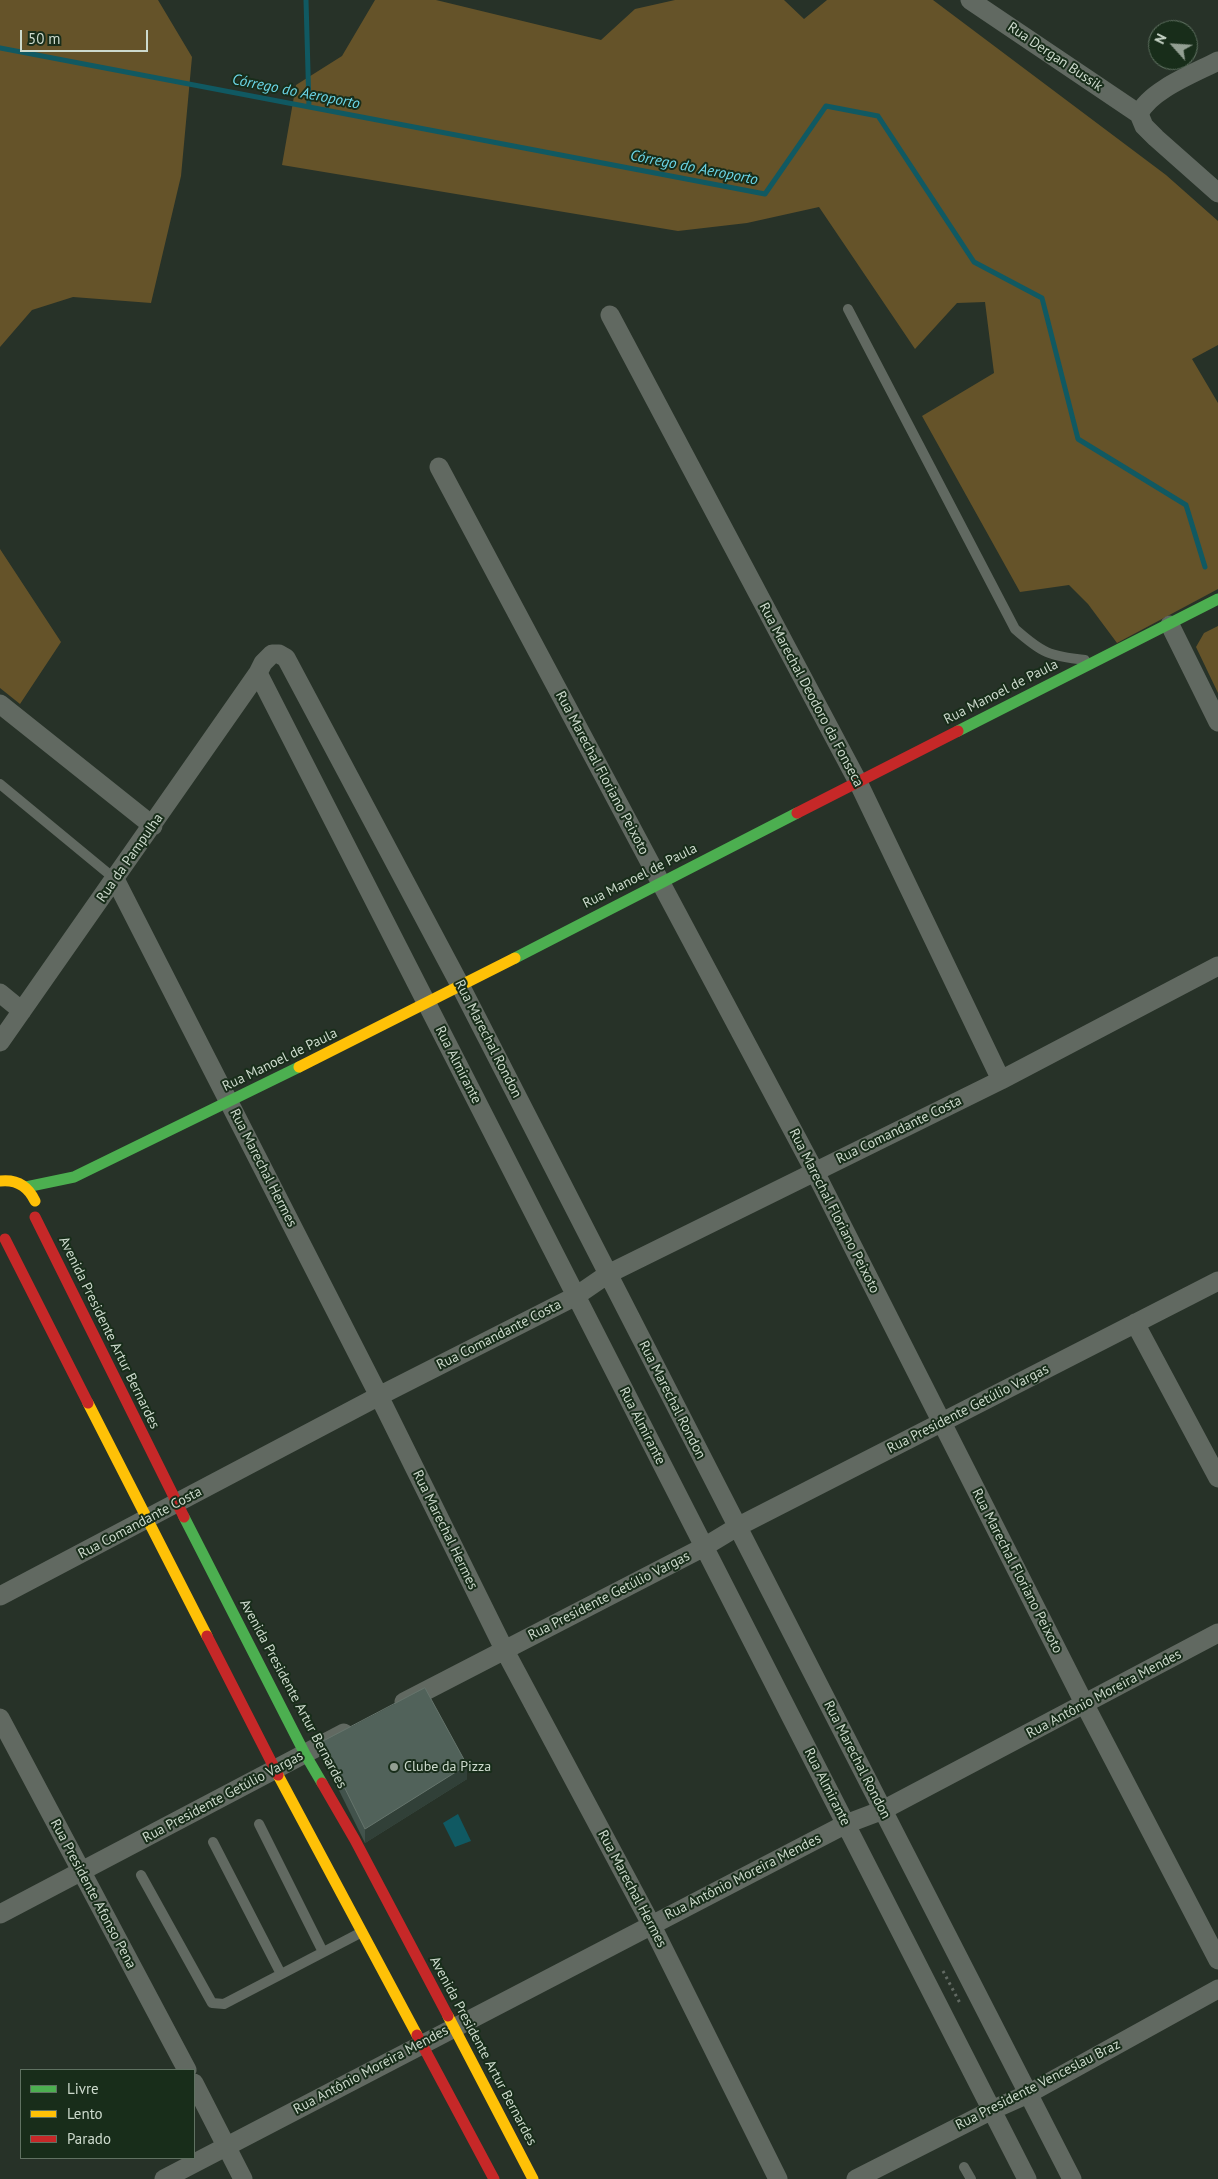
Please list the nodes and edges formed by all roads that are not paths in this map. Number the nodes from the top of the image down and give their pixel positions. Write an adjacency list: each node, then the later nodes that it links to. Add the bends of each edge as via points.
1 (975, 1): 3 (street, Rua Dergan Bussik)
2 (1218, 61): 3 (street, via 1151,98)
3 (1139, 114): 4 (street, via 1144,126 1156,138)
4 (1218, 192)
5 (848, 309): 10 (lane, via 1015,629 1032,644 1054,656)
6 (610, 315): 14 (street, Rua Marechal Deodoro da Fonseca)
7 (439, 467): 18 (street, Rua Marechal Floriano Peixoto)
8 (1218, 599): 9 (main road, Rua Manoel de Paula)
9 (1170, 625): 10 (main road, Rua Manoel de Paula); 13 (street)
10 (1096, 661): 14 (main road, Rua Manoel de Paula)
11 (258, 673): 16 (street, Rua da Pampulha); 20 (street, Rua Marechal Rondon, via 262,663 272,654 286,658); 22 (street, Rua Almirante)
12 (0, 704): 16 (street)
13 (1218, 722)
14 (858, 782): 18 (main road, Rua Manoel de Paula); 25 (street, Rua Marechal Deodoro da Fonseca)
15 (0, 784): 17 (lane)
16 (153, 826): 17 (street, Rua da Pampulha)
17 (115, 879): 23 (street, Rua da Pampulha); 26 (street, Rua Marechal Hermes)
18 (661, 882): 20 (main road, Rua Manoel de Paula); 28 (street, Rua Marechal Floriano Peixoto)
19 (1218, 966): 25 (street, Rua Comandante Costa)
20 (460, 985): 22 (main road, Rua Manoel de Paula); 35 (street, Rua Marechal Rondon)
21 (0, 993): 23 (street)
22 (427, 1004): 26 (main road, Rua Manoel de Paula); 37 (street, Rua Almirante)
23 (22, 1011): 24 (street, Rua da Pampulha)
24 (0, 1042)
25 (1001, 1080): 28 (street, Rua Comandante Costa)
26 (229, 1102): 29 (main road, Rua Manoel de Paula); 39 (street, Rua Marechal Hermes)
27 (3, 1169): 30 (main road)
28 (814, 1172): 35 (street, Rua Comandante Costa); 40 (street, Rua Marechal Floriano Peixoto)
29 (74, 1177): 32 (main road, Rua Manoel de Paula); 33 (main road, Rua Manoel de Paula)
30 (13, 1180): 31 (main road); 32 (main road)
31 (0, 1181)
32 (26, 1187): 33 (main road, Avenida Presidente Artur Bernardes)
33 (39, 1210): 42 (main road, Avenida Presidente Artur Bernardes)
34 (7, 1238): 43 (main road)
35 (608, 1274): 37 (street, Rua Comandante Costa); 44 (street, Rua Marechal Rondon)
36 (1218, 1281): 38 (street, Rua Presidente Getúlio Vargas)
37 (576, 1296): 39 (street, Rua Comandante Costa); 45 (street, Rua Almirante)
38 (1135, 1323): 40 (street, Rua Presidente Getúlio Vargas); 41 (street)
39 (379, 1396): 42 (street, Rua Comandante Costa); 48 (street, Rua Marechal Hermes)
40 (942, 1422): 44 (street, Rua Presidente Getúlio Vargas); 49 (street, Rua Marechal Floriano Peixoto)
41 (1218, 1478)
42 (177, 1504): 43 (street, Rua Comandante Costa); 53 (main road, Avenida Presidente Artur Bernardes)
43 (147, 1518): 46 (street, Rua Comandante Costa); 54 (main road)
44 (737, 1527): 45 (street, Rua Presidente Getúlio Vargas); 55 (street, Rua Marechal Rondon)
45 (704, 1547): 48 (street, Rua Presidente Getúlio Vargas); 57 (street, Rua Almirante)
46 (0, 1596)
47 (1218, 1633): 49 (street, Rua Antônio Moreira Mendes)
48 (504, 1649): 50 (street, Rua Presidente Getúlio Vargas); 62 (street, Rua Marechal Hermes)
49 (1085, 1705): 55 (street, Rua Antônio Moreira Mendes); 65 (street, Rua Marechal Floriano Peixoto)
50 (391, 1709)
51 (0, 1718): 59 (street, Rua Presidente Afonso Pena)
52 (356, 1727): 53 (street, Rua Presidente Getúlio Vargas)
53 (305, 1754): 54 (street, Rua Presidente Getúlio Vargas); 68 (main road, Avenida Presidente Artur Bernardes, via 355,1840)
54 (275, 1770): 59 (street, Rua Presidente Getúlio Vargas); 63 (main road)
55 (883, 1810): 57 (street, Rua Antônio Moreira Mendes); 72 (street, Rua Marechal Rondon)
56 (259, 1824): 64 (lane)
57 (846, 1824): 62 (street, Rua Antônio Moreira Mendes); 73 (street, Rua Almirante)
58 (213, 1842): 66 (lane)
59 (81, 1871): 61 (street, Rua Presidente Getúlio Vargas); 70 (street, Rua Presidente Afonso Pena)
60 (141, 1874): 66 (lane, via 212,2002 224,2004)
61 (0, 1914)
62 (650, 1924): 68 (street, Rua Antônio Moreira Mendes); 80 (street, Rua Marechal Hermes)
63 (362, 1932): 64 (lane); 69 (main road)
64 (323, 1952): 66 (lane)
65 (1218, 1960)
66 (282, 1974)
67 (1218, 1989): 72 (street, Rua Presidente Venceslau Braz)
68 (454, 2027): 69 (street, Rua Antônio Moreira Mendes); 79 (main road, Avenida Presidente Artur Bernardes)
69 (422, 2043): 74 (street, Rua Antônio Moreira Mendes); 78 (main road)
70 (186, 2069)
71 (195, 2085): 74 (street)
72 (1028, 2094): 73 (street, Rua Presidente Venceslau Braz); 84 (street, Rua Marechal Rondon)
73 (992, 2110): 81 (street, Rua Presidente Venceslau Braz); 83 (street, Rua Almirante)
74 (227, 2146): 76 (street, Rua Antônio Moreira Mendes); 77 (street)
75 (964, 2167): 82 (lane)
76 (164, 2179)
77 (243, 2179)
78 (494, 2179)
79 (534, 2179)
80 (778, 2179)
81 (856, 2179)
82 (971, 2179)
83 (1027, 2179)
84 (1072, 2179)

